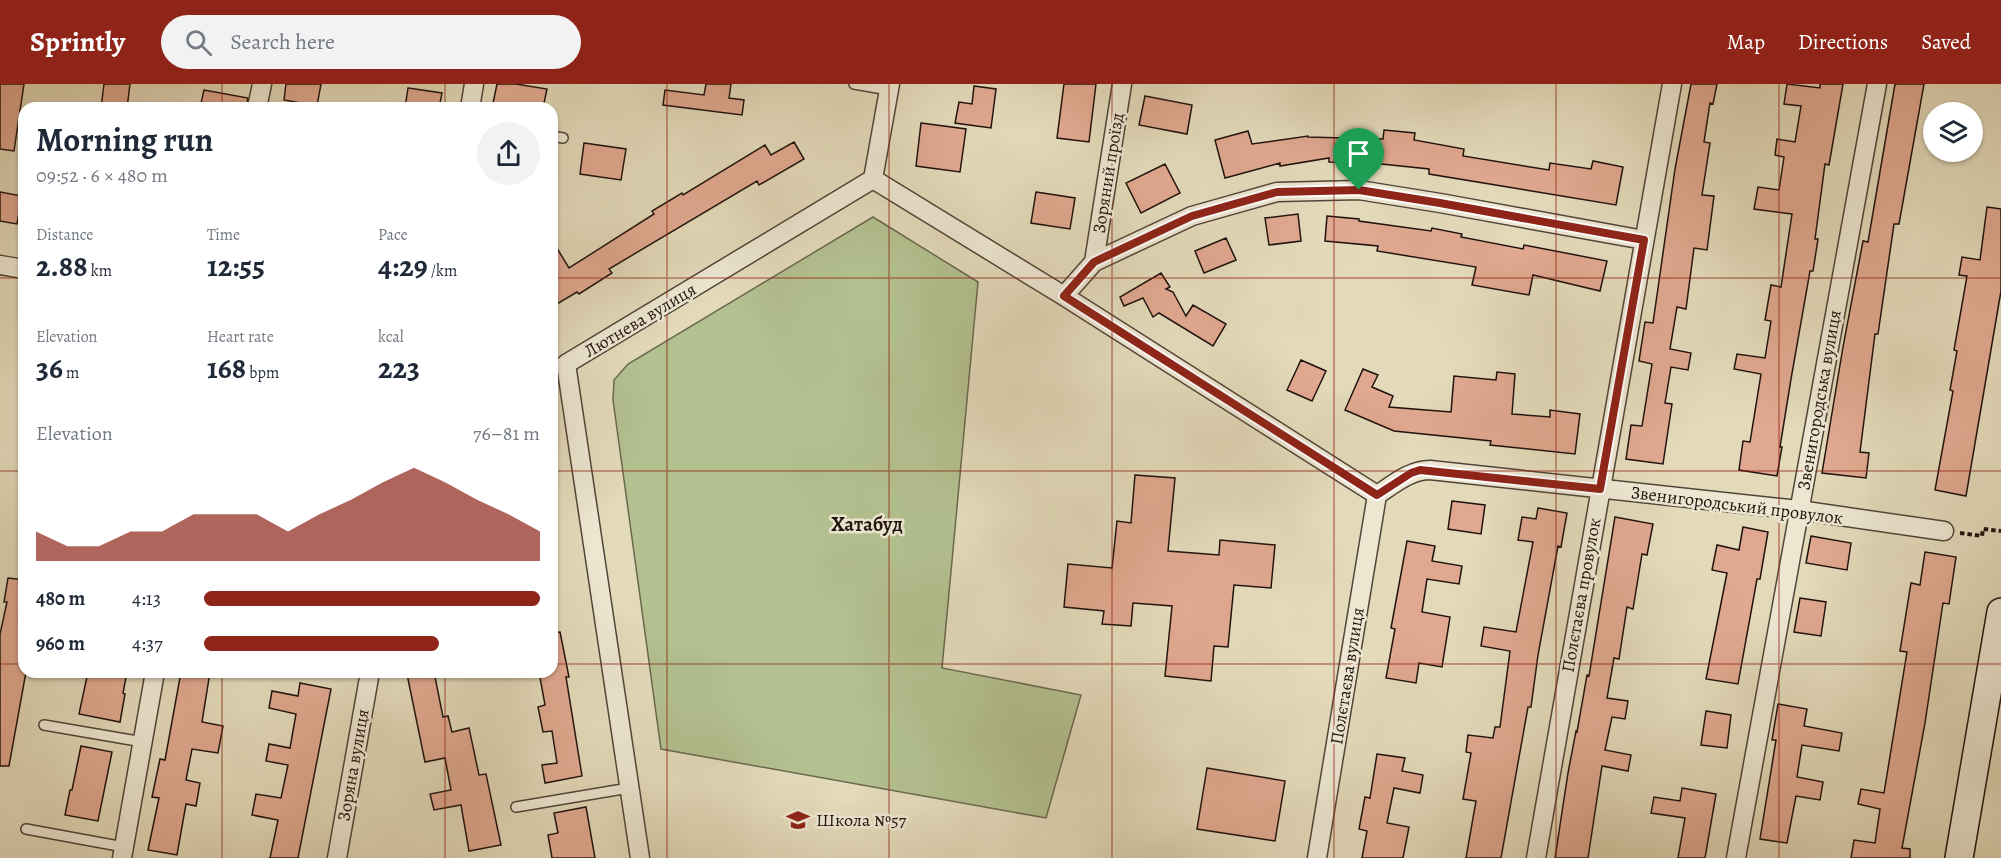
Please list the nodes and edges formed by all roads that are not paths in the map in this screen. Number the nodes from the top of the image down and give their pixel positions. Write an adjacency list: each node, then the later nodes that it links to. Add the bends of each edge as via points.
1 (262, 84): 8 (street)
2 (474, 84): 9 (street)
3 (854, 84): 7 (lane)
4 (1122, 84): 14 (street, Зоряний проїзд)
5 (1672, 84): 13 (street, Полєтаєва провулок)
6 (1878, 84): 21 (street, Звенигородська вулиця)
7 (889, 87): 12 (street)
8 (258, 102)
9 (471, 102)
10 (558, 137): 11 (lane)
11 (563, 138)
12 (873, 179): 17 (street); 18 (street, Лютнева вулиця)
13 (1644, 240): 14 (street, via 1359,190 1277,192 1192,216); 19 (street, Полєтаєва провулок)
14 (1094, 262): 17 (street)
15 (0, 265): 16 (street)
16 (18, 268)
17 (1064, 296): 20 (street)
18 (559, 363): 28 (street, Лютнева вулиця)
19 (1600, 489): 20 (street, Звенигородський провулок, via 1420,470); 21 (street, Звенигородський провулок); 35 (street, Полєтаєва провулок)
20 (1377, 495): 34 (street, Полєтаєва вулиця)
21 (1798, 510): 22 (street, Звенигородський провулок); 36 (street, Звенигородська вулиця)
22 (1944, 531)
23 (2001, 612): 37 (street)
24 (154, 678): 27 (street)
25 (369, 678): 32 (street, Зоряна вулиця)
26 (44, 725): 27 (lane)
27 (143, 742): 31 (street)
28 (629, 788): 29 (lane); 33 (street, Лютнева вулиця)
29 (516, 807)
30 (26, 829): 31 (lane)
31 (123, 852)
32 (337, 858)
33 (640, 858)
34 (1317, 858)
35 (1536, 858)
36 (1736, 858)
37 (1959, 858)

